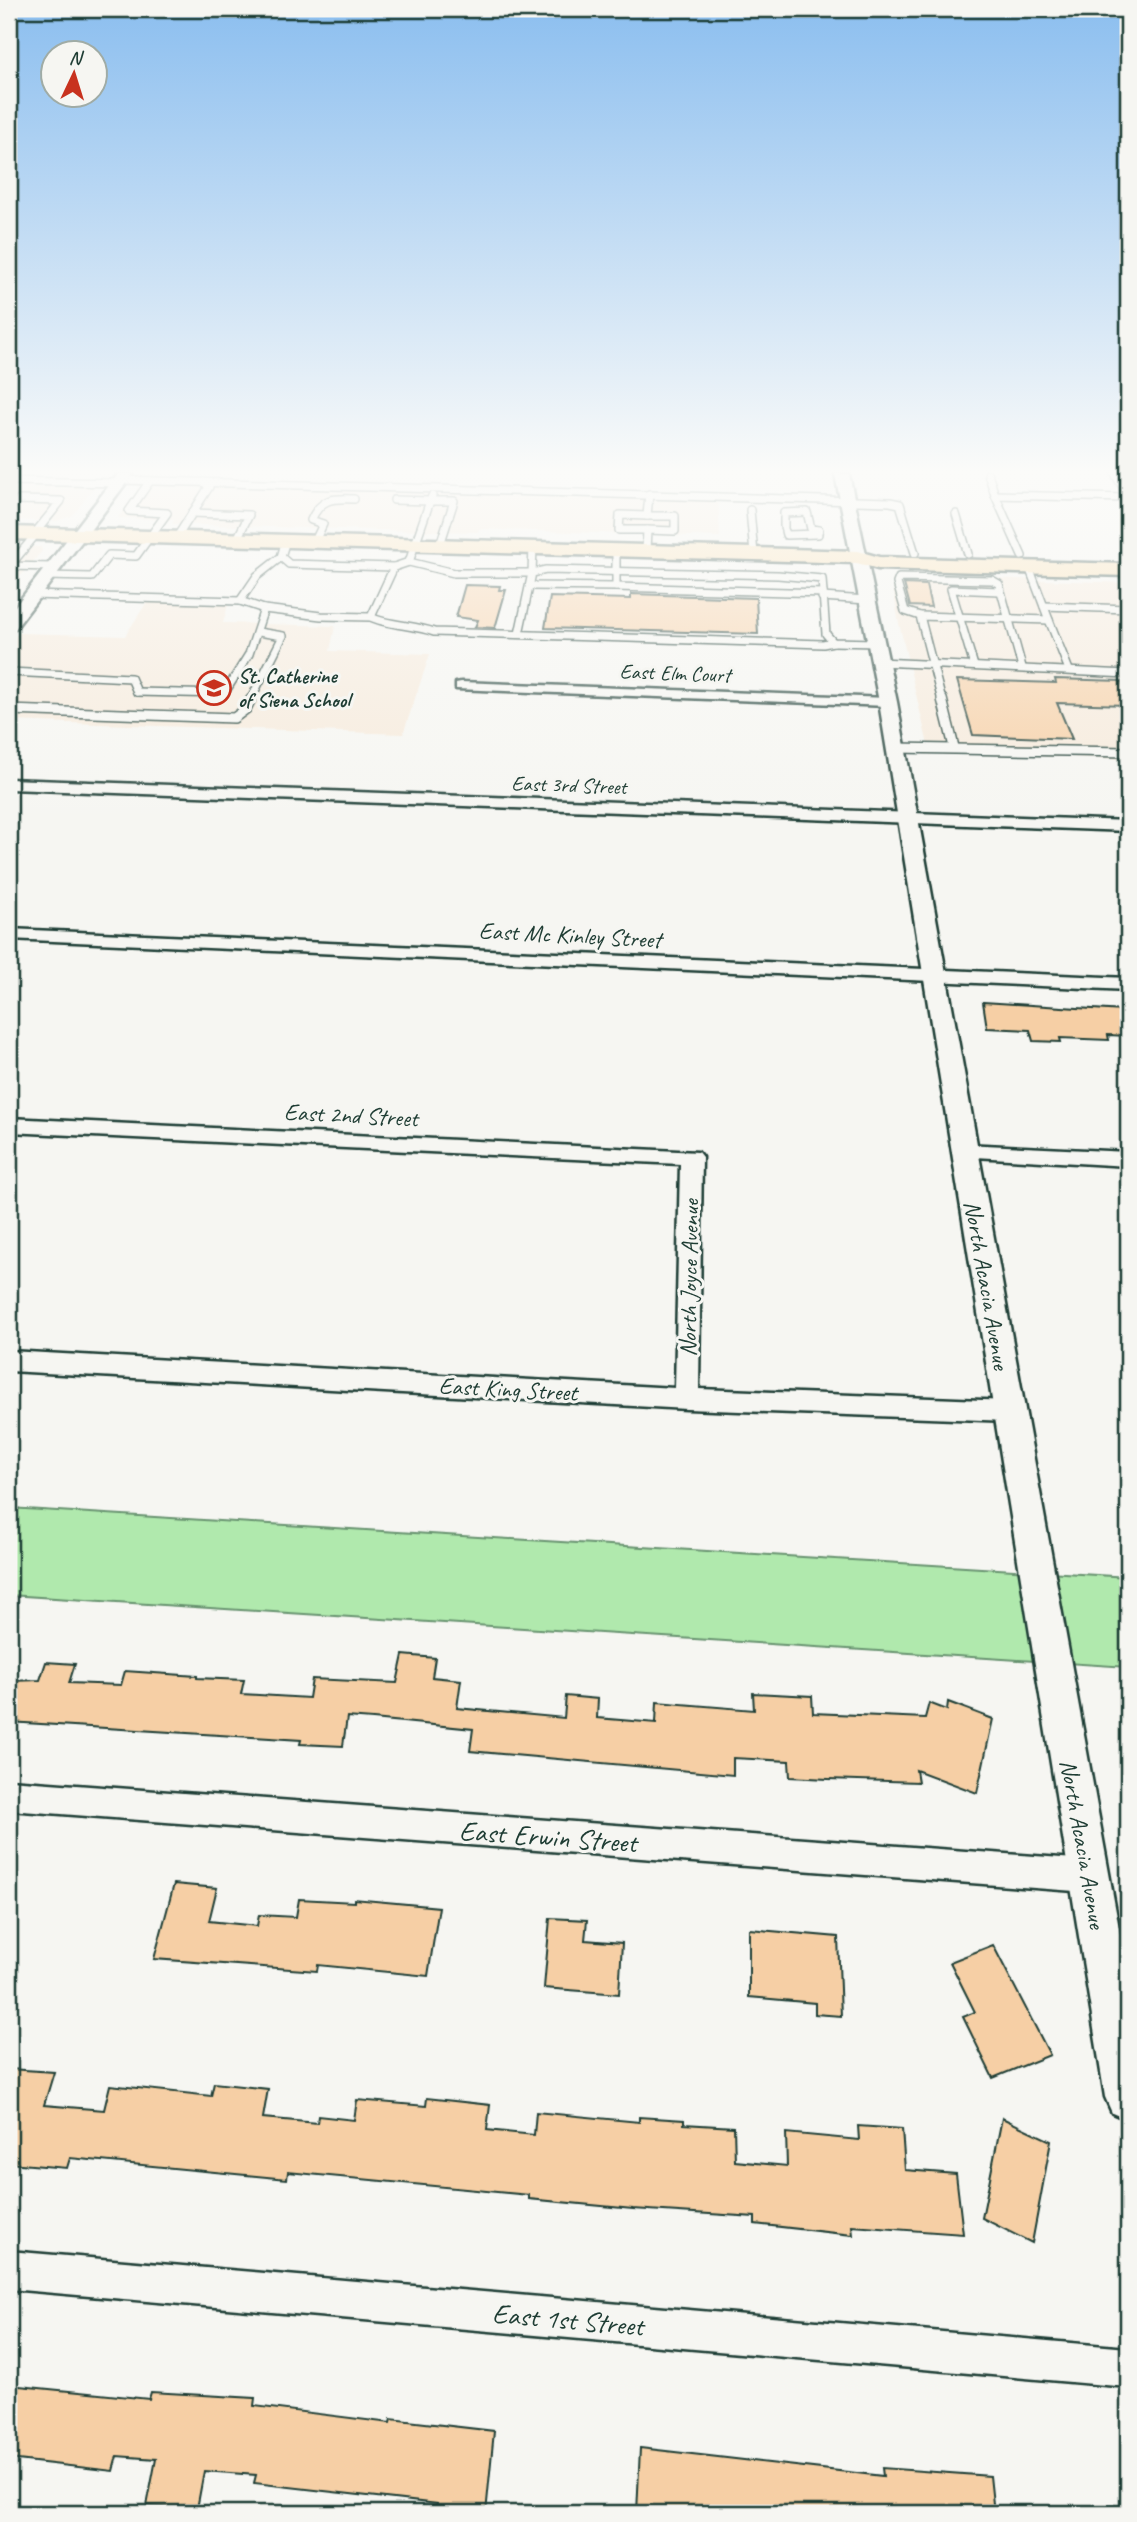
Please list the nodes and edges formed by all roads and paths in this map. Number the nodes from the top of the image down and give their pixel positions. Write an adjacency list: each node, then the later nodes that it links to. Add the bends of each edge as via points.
1 (999, 591): 23 (lane)
2 (34, 592): 13 (street)
3 (245, 592): 16 (lane)
4 (383, 592): 21 (lane)
5 (529, 592): 27 (lane)
6 (768, 592): 7 (lane)
7 (778, 592): 14 (lane)
8 (822, 592): 14 (lane)
9 (865, 592): 15 (street, North Acacia Avenue)
10 (899, 592): 20 (lane, via 905,611)
11 (952, 592): 22 (lane)
12 (1038, 592): 17 (lane)
13 (31, 595): 16 (lane); 25 (street)
14 (822, 595): 15 (lane); 28 (lane, via 826,634)
15 (867, 600): 29 (street, North Acacia Avenue)
16 (240, 601): 18 (lane)
17 (1044, 606): 19 (lane); 24 (lane)
18 (264, 609): 21 (lane); 26 (lane)
19 (1128, 609)
20 (920, 616): 22 (lane); 30 (lane)
21 (371, 617): 27 (lane, via 434,632)
22 (959, 617): 23 (lane); 31 (lane)
23 (1007, 619): 24 (lane); 32 (lane)
24 (1049, 620): 33 (lane)
25 (9, 625)
26 (258, 632): 37 (lane, via 239,674 224,694); 40 (lane, via 283,636 246,709 234,718)
27 (519, 634): 28 (lane)
28 (833, 642): 29 (lane)
29 (878, 653): 30 (lane); 38 (street, North Acacia Avenue)
30 (930, 664): 31 (lane); 42 (lane)
31 (974, 666): 32 (lane)
32 (1022, 667): 33 (lane)
33 (1069, 670): 35 (lane)
34 (9, 672): 37 (lane, via 131,678)
35 (1128, 674)
36 (461, 686): 38 (street, East Elm Court)
37 (132, 699): 40 (lane)
38 (888, 702): 41 (street, North Acacia Avenue)
39 (9, 710): 40 (lane)
40 (115, 714)
41 (896, 747): 42 (lane); 45 (street, North Acacia Avenue)
42 (954, 747): 43 (lane)
43 (1128, 752)
44 (9, 784): 45 (street, East 3rd Street)
45 (908, 819): 46 (street, East 3rd Street); 48 (street, North Acacia Avenue)
46 (1128, 826)
47 (9, 934): 48 (street, East Mc Kinley Street)
48 (936, 976): 49 (street, East Mc Kinley Street); 51 (street, North Acacia Avenue)
49 (1128, 984)
50 (9, 1125): 52 (street, East 2nd Street)
51 (964, 1152): 53 (street); 56 (street, North Acacia Avenue)
52 (691, 1157): 55 (street, North Joyce Avenue)
53 (1128, 1158)
54 (9, 1361): 55 (street, East King Street)
55 (687, 1399): 56 (street, East King Street)
56 (1009, 1411): 58 (street, North Acacia Avenue)
57 (9, 1796): 58 (street, East Erwin Street)
58 (1088, 1876): 59 (street, North Acacia Avenue)
59 (1128, 2097)
60 (9, 2270): 61 (street, East 1st Street)
61 (1128, 2368)

